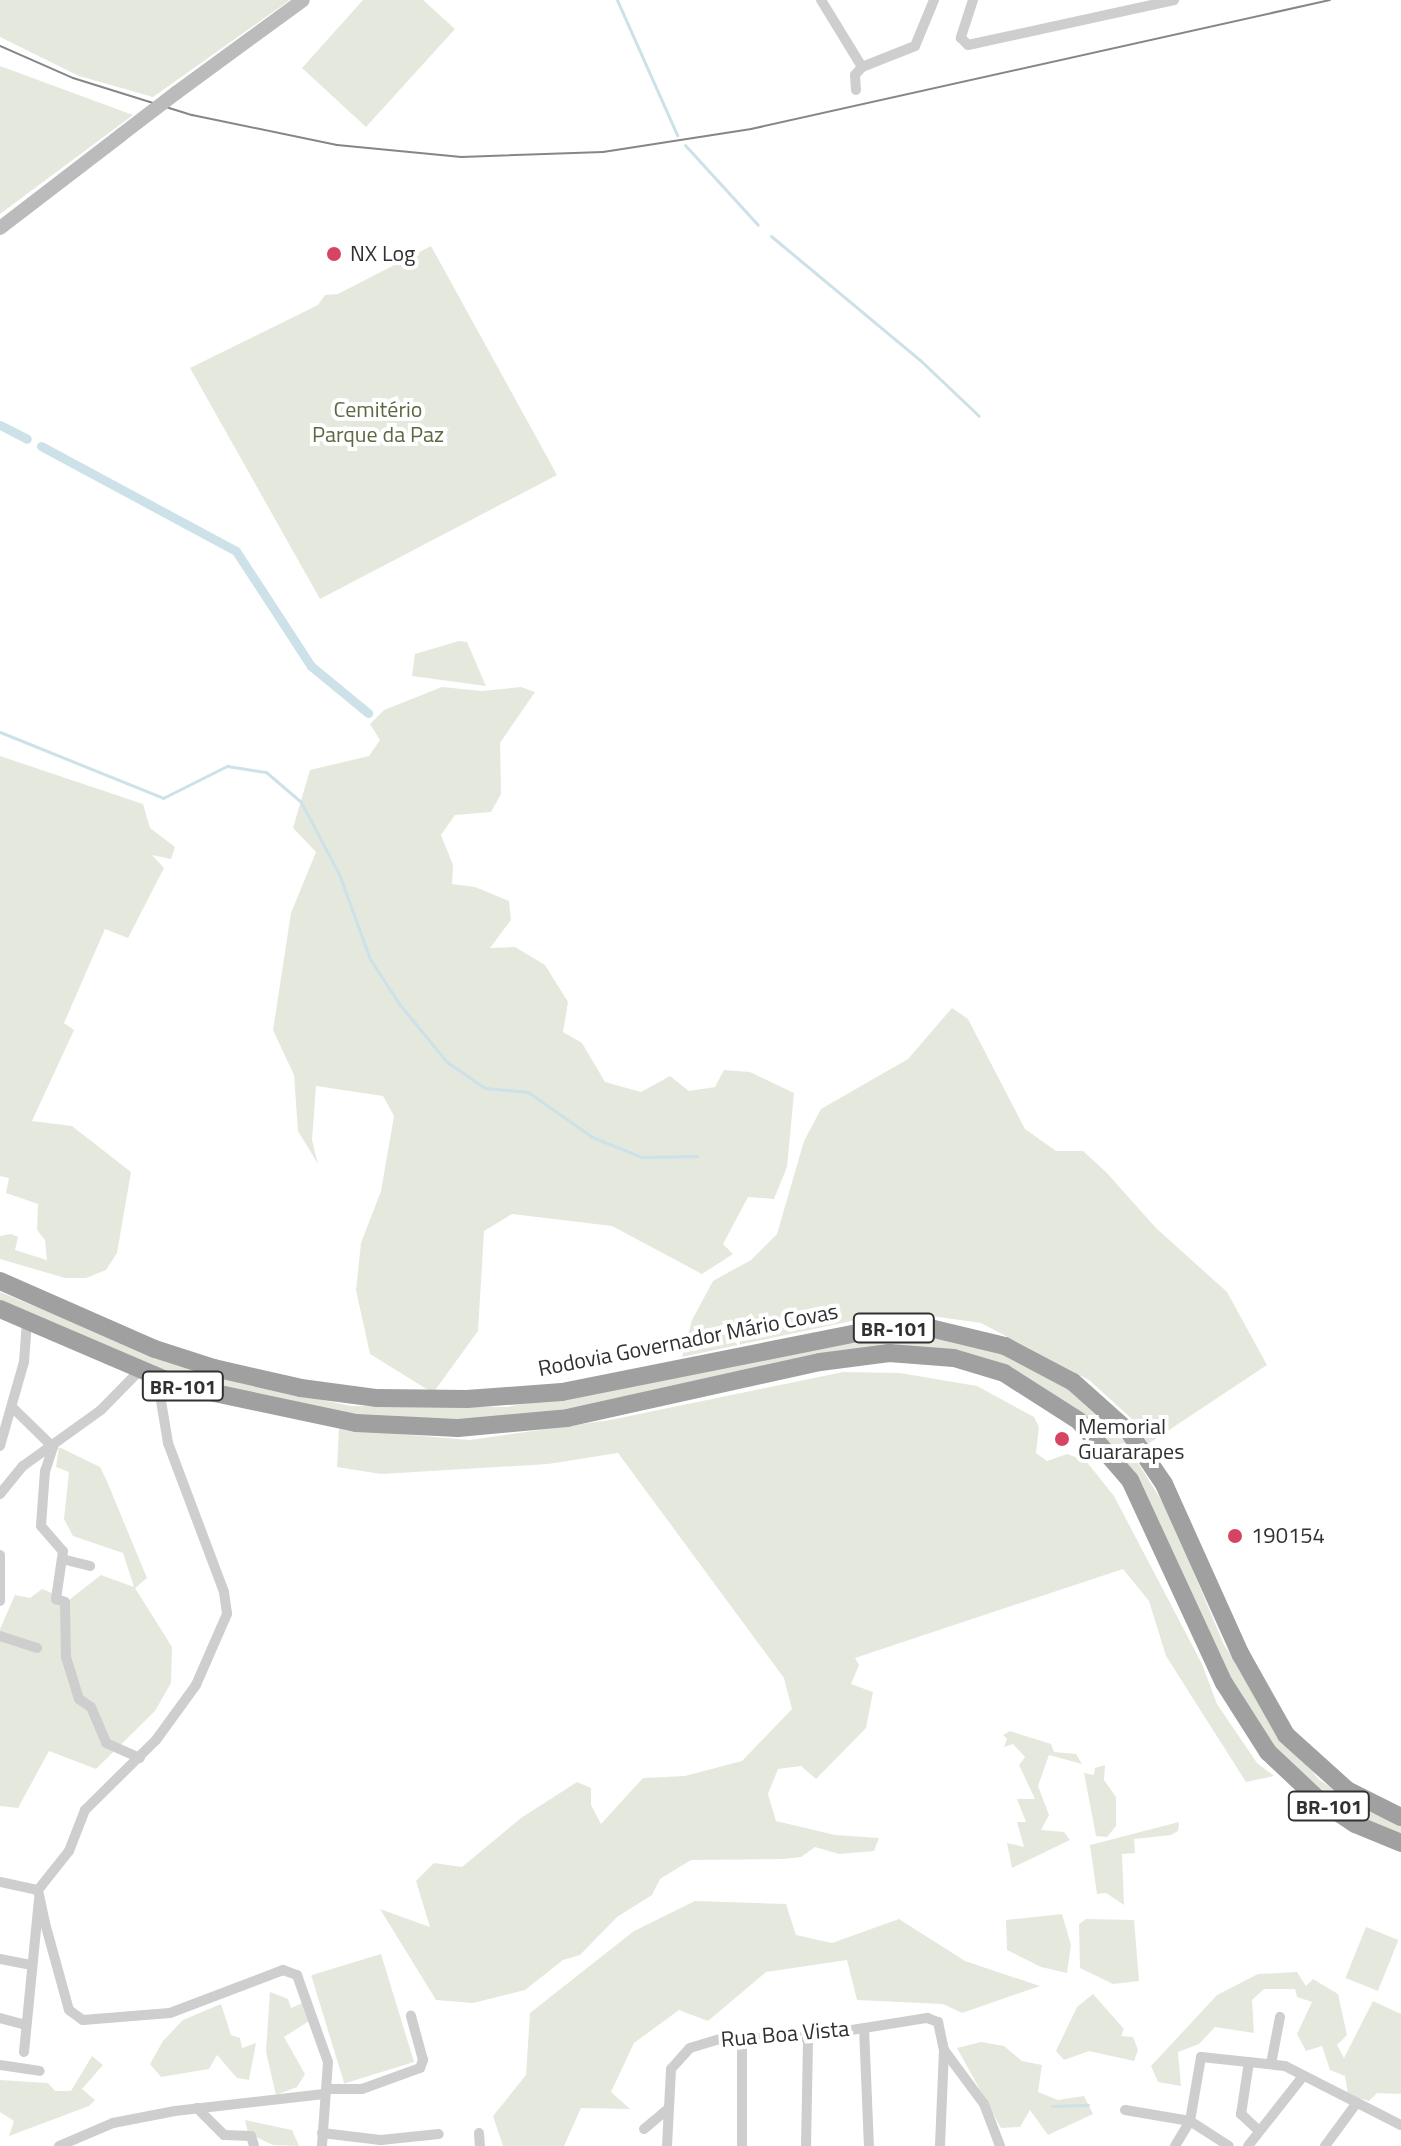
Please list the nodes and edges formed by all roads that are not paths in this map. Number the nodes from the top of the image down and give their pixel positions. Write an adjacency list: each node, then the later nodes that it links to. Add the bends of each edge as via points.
1 (303, 0): 9 (main road, bridge)
2 (821, 0): 7 (street)
3 (934, 0): 7 (street, via 922,38 910,51)
4 (973, 0): 6 (street, via 962,42 976,45)
5 (1174, 0): 6 (street)
6 (1141, 4)
7 (862, 67): 8 (street, via 855,75)
8 (856, 90)
9 (0, 228)
10 (0, 1281): 25 (highway, Rodovia Governador Mário Covas / BR-101, via 155,1349 214,1368 377,1398 562,1392 876,1329 930,1328 1005,1346 1073,1382 1129,1432 1164,1484 1241,1655 1286,1735 1347,1790)
11 (0, 1309): 12 (highway, BR-101)
12 (27, 1321): 13 (highway, BR-101); 14 (street)
13 (149, 1374): 16 (street); 24 (street, via 227,1614 196,1685); 26 (highway, BR-101, via 320,1419 458,1428 567,1418 820,1362 889,1353 954,1358 1004,1373 1079,1421 1130,1480 1224,1683 1268,1752 1319,1800 1355,1824)
14 (13, 1408): 15 (street); 16 (street)
15 (0, 1446)
16 (53, 1447): 17 (street, via 23,1466); 19 (street, via 45,1471 41,1526 62,1548)
17 (0, 1494)
18 (0, 1555): 21 (street)
19 (62, 1559): 20 (street); 24 (street, via 56,1599 65,1602 66,1657 79,1699 91,1707 106,1743)
20 (90, 1566)
21 (0, 1601)
22 (0, 1636): 23 (street)
23 (37, 1648)
24 (140, 1758): 28 (street, via 85,1810 69,1851)
25 (1401, 1817)
26 (1401, 1843)
27 (0, 1882): 28 (street)
28 (39, 1894): 30 (street); 45 (street, via 69,2010 80,2019 170,2013 290,1971 307,1991 327,2056)
29 (0, 1959): 30 (street)
30 (30, 1965): 34 (street)
31 (411, 2016): 45 (street, via 423,2060 420,2068 362,2089)
32 (1280, 2017): 41 (street)
33 (0, 2018): 34 (street)
34 (23, 2024): 39 (street)
35 (864, 2028): 37 (street, Rua Boa Vista); 38 (street, Rua Boa Vista, via 927,2018 938,2022); 64 (street)
36 (742, 2037): 37 (street, Rua Boa Vista); 48 (street, Rua Boa Vista, via 701,2043 677,2057); 62 (street)
37 (808, 2037): 63 (street)
38 (944, 2050): 65 (street); 66 (street, via 984,2104)
39 (24, 2052)
40 (1249, 2062): 41 (street); 50 (street, via 1199,2058); 53 (street, via 1241,2114)
41 (1271, 2064): 44 (street)
42 (0, 2065): 43 (street)
43 (40, 2071)
44 (1303, 2076): 46 (street); 53 (street)
45 (326, 2091): 47 (street); 54 (street)
46 (1356, 2104): 51 (street); 70 (street)
47 (197, 2108): 57 (street, via 113,2123); 58 (street, via 224,2135 251,2136)
48 (667, 2110): 52 (street); 61 (street, Rua Boa Vista)
49 (1125, 2110): 50 (street)
50 (1190, 2121): 67 (street); 68 (street)
51 (1401, 2125)
52 (644, 2129)
53 (1259, 2131): 69 (street)
54 (322, 2133): 56 (street, via 381,2140); 59 (street)
55 (479, 2133): 60 (street)
56 (439, 2134)
57 (59, 2146)
58 (254, 2146)
59 (322, 2146)
60 (480, 2146)
61 (667, 2146)
62 (742, 2146)
63 (806, 2146)
64 (869, 2146)
65 (940, 2146)
66 (1000, 2146)
67 (1175, 2146)
68 (1229, 2146)
69 (1248, 2146)
70 (1325, 2146)

